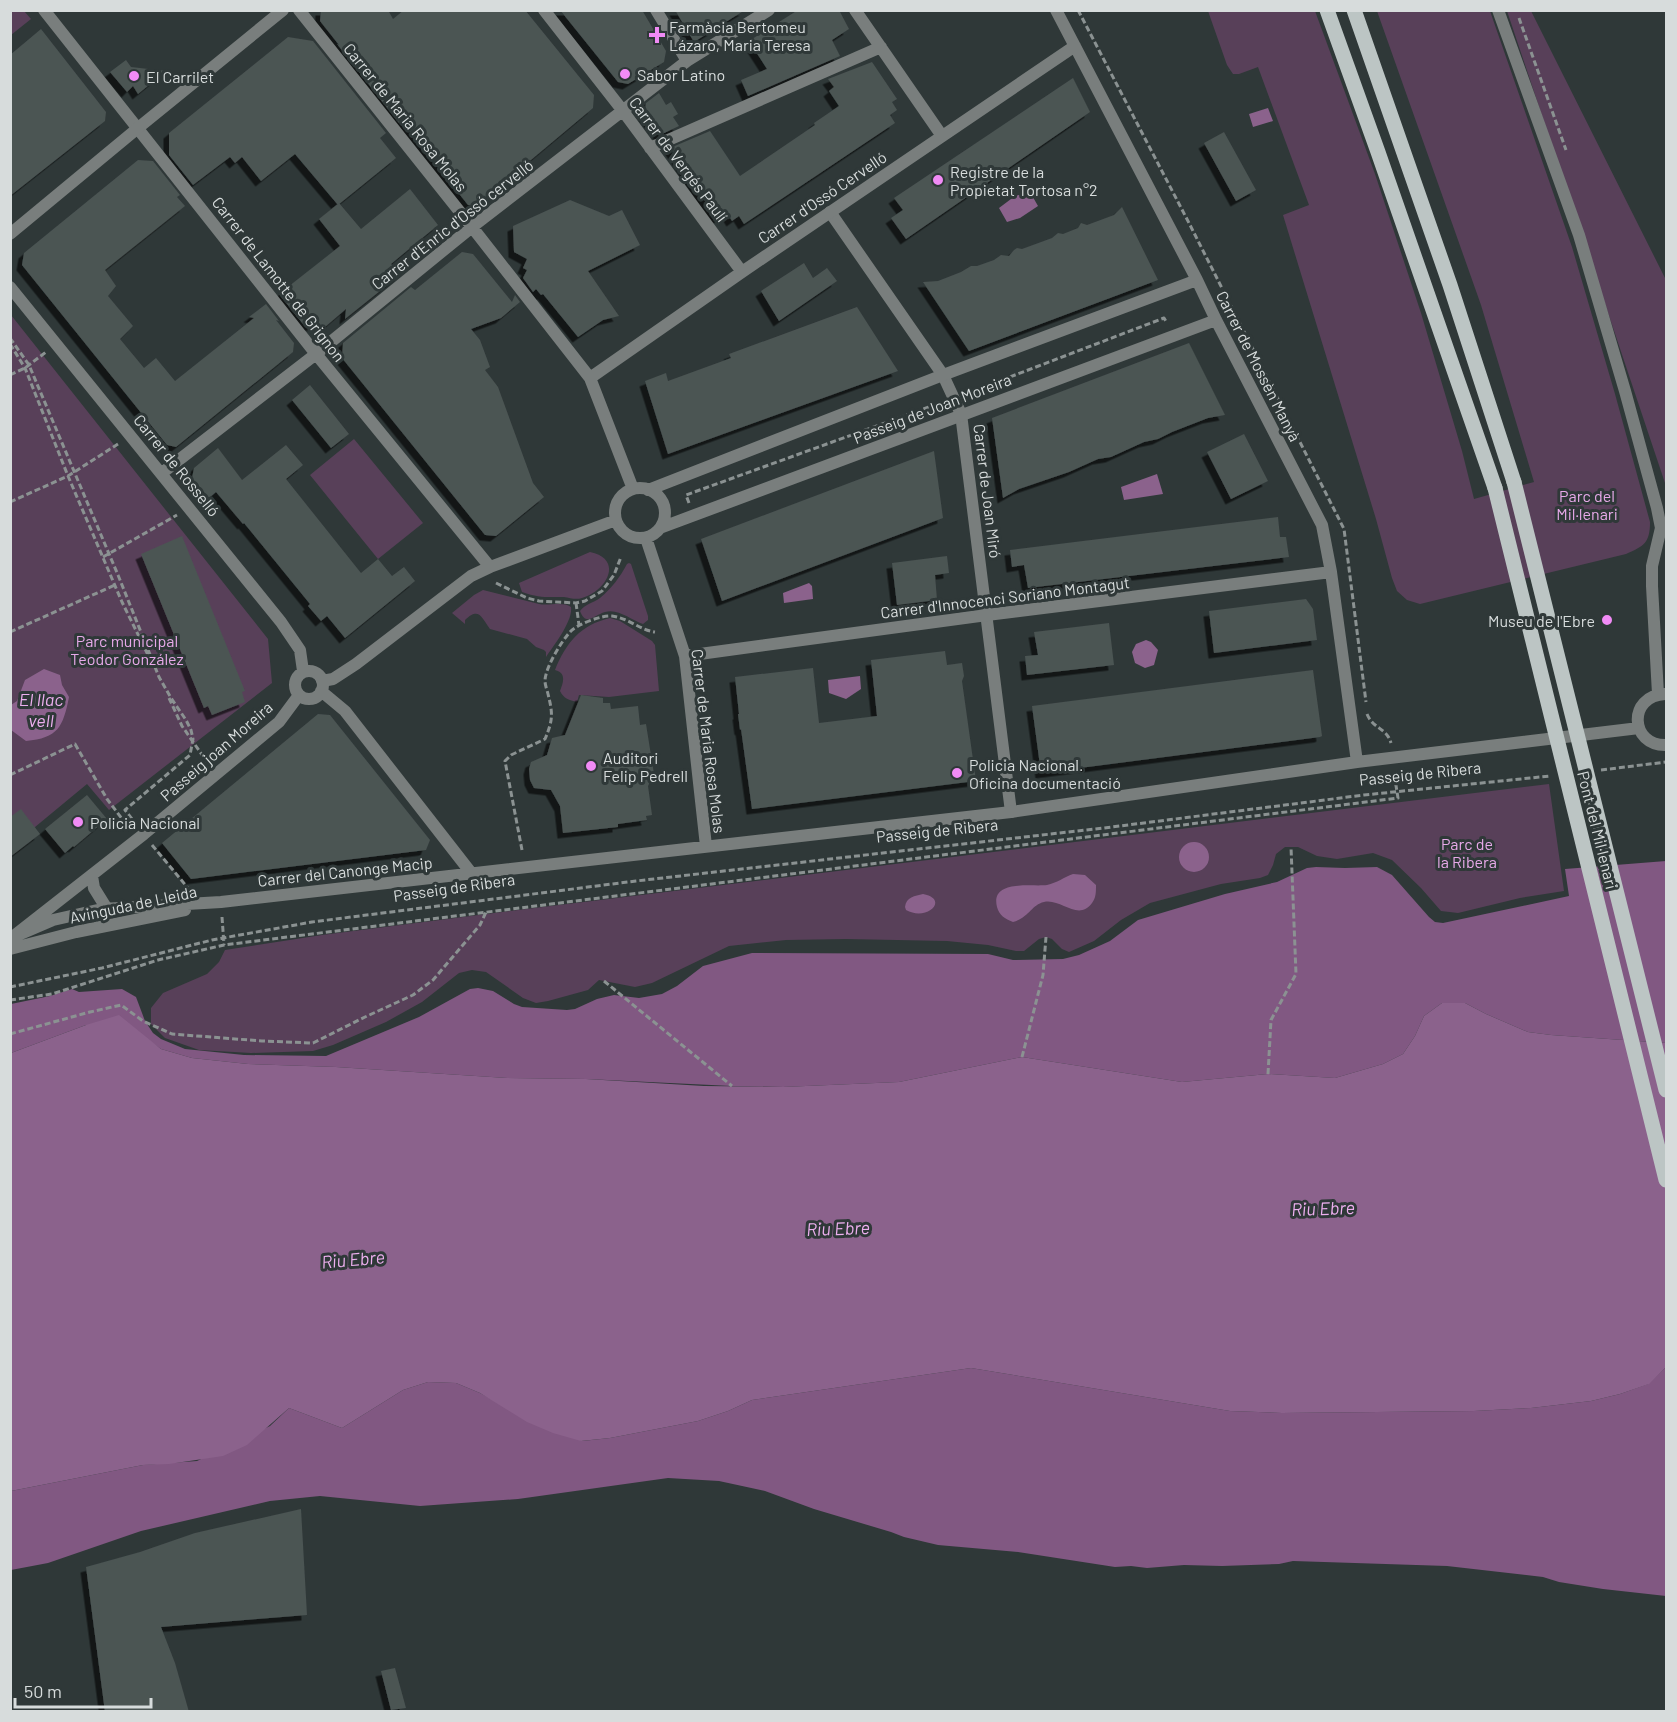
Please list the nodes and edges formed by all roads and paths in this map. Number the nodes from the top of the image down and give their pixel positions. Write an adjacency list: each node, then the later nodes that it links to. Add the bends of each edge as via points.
1 (44, 10): 16 (street, Carrer de Lamotte de Grignon)
2 (283, 10): 16 (street)
3 (299, 10): 20 (street, Carrer de Maria Rosa Molas)
4 (544, 10): 15 (street, Carrer de Vergés Paulí)
5 (656, 10): 14 (street)
6 (769, 10): 14 (street, Carrer d'Enric d'Ossó cervelló)
7 (855, 10): 13 (street)
8 (1056, 10): 12 (street, Carrer de Mossèn Manyà)
9 (1327, 10): 97 (main road, Pont del Mil·lenari, bridge, via 1495,488)
10 (1354, 10): 96 (main road, Pont del Mil·lenari, bridge, via 1514,482)
11 (1498, 10): 62 (street, via 1579,235 1657,508 1661,528 1652,586)
12 (1075, 46): 17 (street, Carrer d'Ossó Cervelló); 23 (street, Carrer de Mossèn Manyà)
13 (880, 47): 17 (street); 18 (street)
14 (687, 61): 15 (street, Carrer d'Enric d'Ossó cervelló)
15 (623, 111): 18 (street, Carrer de Vergés Paulí); 20 (street, Carrer d'Enric d'Ossó cervelló)
16 (138, 128): 21 (street); 30 (street, Carrer de Lamotte de Grignon)
17 (942, 136): 19 (street, Carrer d'Ossó Cervelló)
18 (650, 148): 22 (street, Carrer de Vergés Paulí)
19 (830, 212): 22 (street, Carrer d'Ossó Cervelló); 33 (street, Carrer de Joan Miró)
20 (472, 227): 30 (street, Carrer d'Enric d'Ossó cervelló); 34 (street, Carrer de Maria Rosa Molas)
21 (10, 234)
22 (742, 272): 34 (street, Carrer d'Ossó Cervelló)
23 (1197, 280): 25 (street, Carrer de Mossèn Manyà); 33 (street, Passeig de Joan Moreira)
24 (10, 287): 28 (street, Carrer de Rosselló)
25 (1216, 320): 26 (street, Passeig de Joan Moreira); 51 (street, Carrer de Mossèn Manyà, via 1322,525)
26 (1172, 336): 35 (path, via 1164,318); 36 (street, Passeig de Joan Moreira)
27 (10, 338): 75 (path, via 29,365 159,677 191,730 190,755 125,810)
28 (56, 343): 31 (path); 37 (street, Carrer de Rosselló)
29 (10, 344): 31 (path)
30 (316, 354): 38 (street, Carrer d'Enric d'Ossó cervelló); 50 (street, Carrer de Lamotte de Grignon)
31 (25, 368): 32 (path); 39 (path)
32 (10, 375)
33 (943, 375): 35 (street, Carrer de Joan Miró); 41 (street, Passeig de Joan Moreira)
34 (590, 378): 40 (street, Carrer de Maria Rosa Molas)
35 (954, 398): 36 (street, Carrer de Joan Miró); 44 (path, via 686,495)
36 (961, 414): 44 (street, Passeig de Joan Moreira); 55 (street, Carrer de Joan Miró)
37 (132, 435): 38 (street, Carrer de Rosselló); 39 (path)
38 (162, 473): 43 (street, Carrer de Rosselló)
39 (68, 476): 42 (path); 48 (path)
40 (633, 489): 41 (street); 45 (street, via 618,501)
41 (648, 490): 46 (street, via 664,506)
42 (10, 502)
43 (190, 507): 48 (path); 60 (street, Carrer de Rosselló, via 281,622 300,650)
44 (694, 515): 46 (street, Passeig de Joan Moreira)
45 (616, 520): 47 (street, via 629,536); 50 (street)
46 (660, 528): 47 (street)
47 (646, 538): 59 (street, Carrer de Maria Rosa Molas)
48 (103, 557): 53 (path)
49 (621, 557): 54 (path, via 602,591)
50 (490, 567): 61 (street, via 450,590)
51 (1331, 572): 55 (street, Carrer d'Innocenci Soriano Montagut); 67 (street, Carrer de Mossèn Manyà)
52 (496, 583): 54 (path, via 527,598)
53 (115, 585): 57 (path); 70 (path, via 182,726)
54 (576, 603): 56 (path)
55 (987, 615): 59 (street, Carrer d'Innocenci Soriano Montagut); 74 (street, Carrer de Joan Miró)
56 (579, 625): 58 (path, via 610,616); 78 (path, via 570,631 549,664 545,682 553,710 545,739 505,761)
57 (10, 632)
58 (655, 632)
59 (685, 656): 76 (street, Carrer de Maria Rosa Molas)
60 (303, 671): 61 (street, via 318,674); 63 (street, via 295,681)
61 (322, 686): 63 (street, via 312,698); 79 (street)
62 (1662, 694): 64 (street, via 1642,704)
63 (299, 695): 70 (street, Passeig joan Moreira, via 279,722)
64 (1639, 728): 65 (street, via 1652,743); 66 (street, Passeig de Ribera)
65 (1666, 745)
66 (1392, 758): 67 (street, Passeig de Ribera); 73 (path)
67 (1357, 762): 74 (street, Passeig de Ribera)
68 (1666, 762): 69 (path)
69 (1597, 770)
70 (216, 774): 75 (street, Passeig joan Moreira)
71 (10, 775): 75 (path, via 75,744 107,799)
72 (1551, 776): 73 (path, Passeig de Ribera)
73 (1397, 792): 84 (path, via 1398,798); 90 (path, Passeig de Ribera, via 312,922 212,940)
74 (1011, 812): 76 (street, Passeig de Ribera)
75 (140, 837): 80 (street, Passeig joan Moreira); 81 (path)
76 (706, 846): 79 (street, Passeig de Ribera)
77 (1291, 847): 94 (path, via 1296,974 1271,1020)
78 (522, 850)
79 (472, 874): 82 (street, Carrer del Canonge Macip)
80 (92, 876): 83 (street, Avinguda de Lleida, via 93,888); 85 (street, Passeig joan Moreira)
81 (189, 889)
82 (221, 902): 83 (street, Avinguda de Lleida); 87 (path); 88 (street, Avinguda de Lleida)
83 (107, 909): 85 (street, Avinguda de Lleida, via 53,921)
84 (486, 912): 87 (path); 92 (path, via 480,925 433,980 413,995 313,1043 172,1034 143,1021 121,1005)
85 (14, 937)
86 (1046, 937): 93 (path, via 1043,975)
87 (224, 945): 91 (path, via 158,960 52,993)
88 (10, 949)
89 (604, 981): 95 (path)
90 (10, 987)
91 (10, 1000)
92 (10, 1034)
93 (1022, 1058)
94 (1268, 1074)
95 (732, 1086)
96 (1666, 1090)
97 (1666, 1180)

